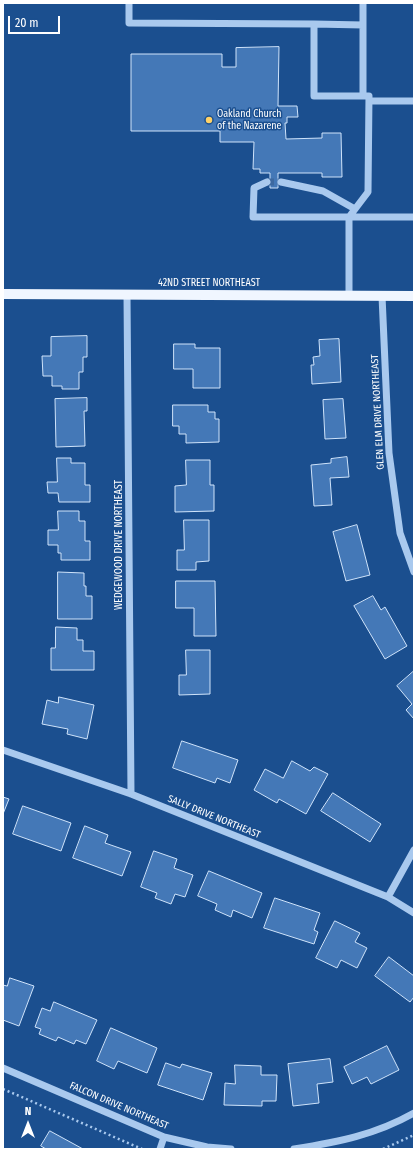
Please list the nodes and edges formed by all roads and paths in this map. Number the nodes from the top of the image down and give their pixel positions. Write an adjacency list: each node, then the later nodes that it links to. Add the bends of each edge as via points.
1 (129, 3): 3 (street, via 129,23)
2 (363, 3): 4 (street)
3 (314, 24): 4 (street); 5 (street, via 314,96)
4 (363, 25): 5 (street)
5 (366, 98): 6 (street); 9 (street, via 368,192)
6 (414, 101)
7 (267, 182): 10 (street, via 254,188 253,217)
8 (281, 182): 9 (street, via 323,191)
9 (355, 209): 10 (street)
10 (349, 217): 11 (street); 14 (street)
11 (414, 217)
12 (3, 294): 13 (main road, 42ND STREET NORTHEAST)
13 (127, 295): 14 (main road, 42ND STREET NORTHEAST); 19 (street, WEDGEWOOD DRIVE NORTHEAST)
14 (349, 296): 15 (main road, 42ND STREET NORTHEAST)
15 (382, 296): 16 (main road, 42ND STREET NORTHEAST); 17 (street, GLEN ELM DRIVE NORTHEAST, via 389,453 400,533)
16 (414, 296)
17 (414, 572)
18 (3, 750): 19 (street, SALLY DRIVE NORTHEAST)
19 (131, 794): 21 (street, SALLY DRIVE NORTHEAST)
20 (414, 850): 21 (street)
21 (388, 897): 22 (street, SALLY DRIVE NORTHEAST)
22 (414, 913)
23 (3, 1068): 27 (street, FALCON DRIVE NORTHEAST)
24 (3, 1089): 28 (path)
25 (414, 1113): 31 (street, via 396,1123 342,1142)
26 (414, 1135): 32 (path)
27 (164, 1137): 29 (street); 30 (street, FALCON DRIVE NORTHEAST, via 207,1147)
28 (139, 1148)
29 (160, 1149)
30 (231, 1149)
31 (294, 1149)
32 (383, 1149)

